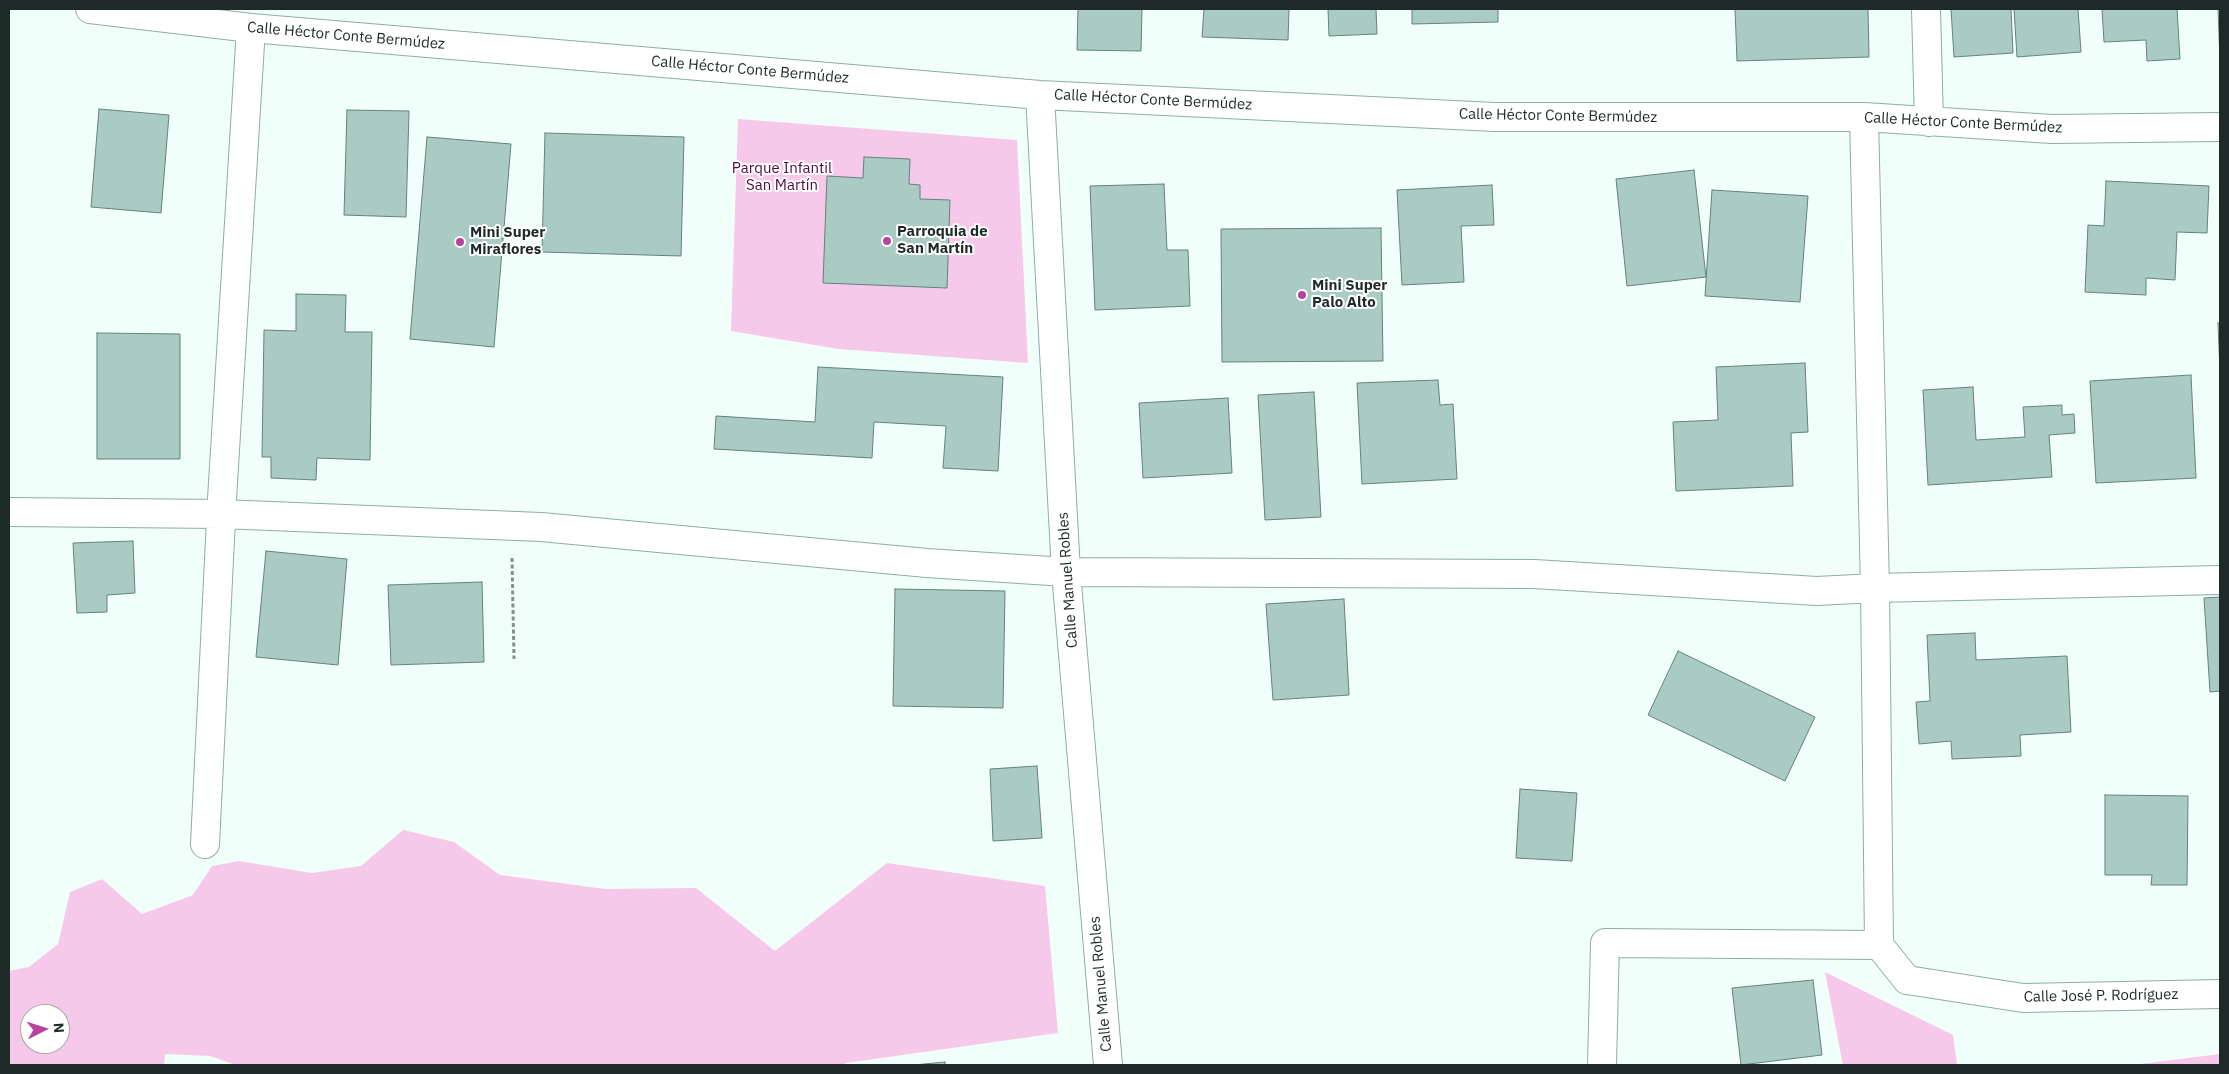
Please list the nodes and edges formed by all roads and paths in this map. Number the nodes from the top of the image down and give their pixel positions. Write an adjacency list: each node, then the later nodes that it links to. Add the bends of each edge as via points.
1 (90, 9): 3 (street, Calle Héctor Conte Bermúdez)
2 (1926, 9): 6 (street)
3 (251, 28): 4 (street, Calle Héctor Conte Bermúdez); 9 (street)
4 (1040, 95): 5 (street, Calle Héctor Conte Bermúdez, via 1494,117); 11 (street, Calle Manuel Robles)
5 (1864, 117): 6 (street, Calle Héctor Conte Bermúdez); 13 (street)
6 (1929, 122): 7 (street, Calle Héctor Conte Bermúdez, via 2052,129)
7 (2220, 127)
8 (9, 512): 9 (street)
9 (222, 514): 10 (street); 15 (street)
10 (511, 525): 11 (street, via 927,563); 14 (path)
11 (1066, 572): 13 (street, via 1534,574 1807,591); 18 (street, Calle Manuel Robles)
12 (2220, 580): 13 (street)
13 (1875, 588): 16 (street)
14 (514, 659)
15 (205, 844)
16 (1879, 945): 17 (street, Calle José P. Rodríguez, via 1907,980 2023,998); 19 (street, via 1605,943)
17 (2220, 994)
18 (1108, 1065)
19 (1602, 1065)

